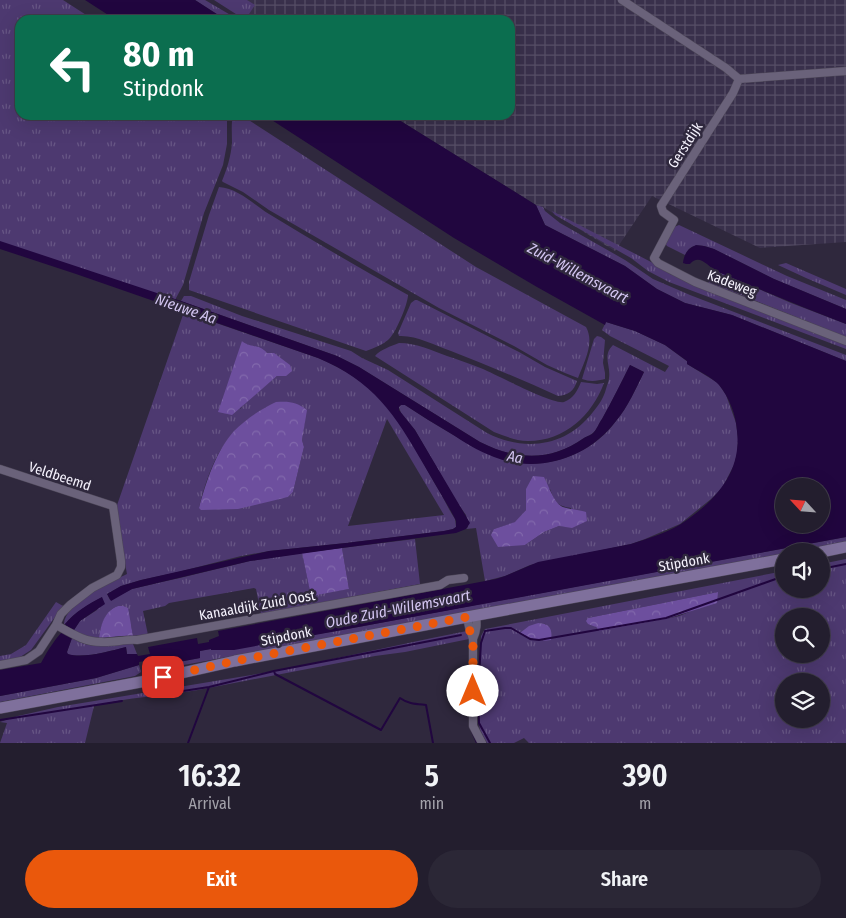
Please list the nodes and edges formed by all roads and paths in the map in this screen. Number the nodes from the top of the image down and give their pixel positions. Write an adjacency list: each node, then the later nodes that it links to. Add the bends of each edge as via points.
1 (622, 0): 3 (street)
2 (846, 71): 3 (street)
3 (740, 79): 4 (street, Gerstdijk, via 661,206 663,212)
4 (674, 220): 5 (street, Kadeweg, via 654,258 658,263 695,282)
5 (846, 341)
6 (0, 469): 12 (street, Veldbeemd, via 113,506 121,567 117,575 70,605)
7 (846, 547): 8 (main road)
8 (830, 550)
9 (775, 561): 11 (main road, Stipdonk)
10 (464, 578): 12 (street, Kanaaldijk Zuid Oost, via 137,640 101,642 84,639)
11 (472, 616): 14 (main road, Stipdonk); 15 (street, via 476,631 473,639 473,726)
12 (56, 625): 13 (street, via 40,651 26,660)
13 (0, 665)
14 (0, 708)
15 (482, 743)

